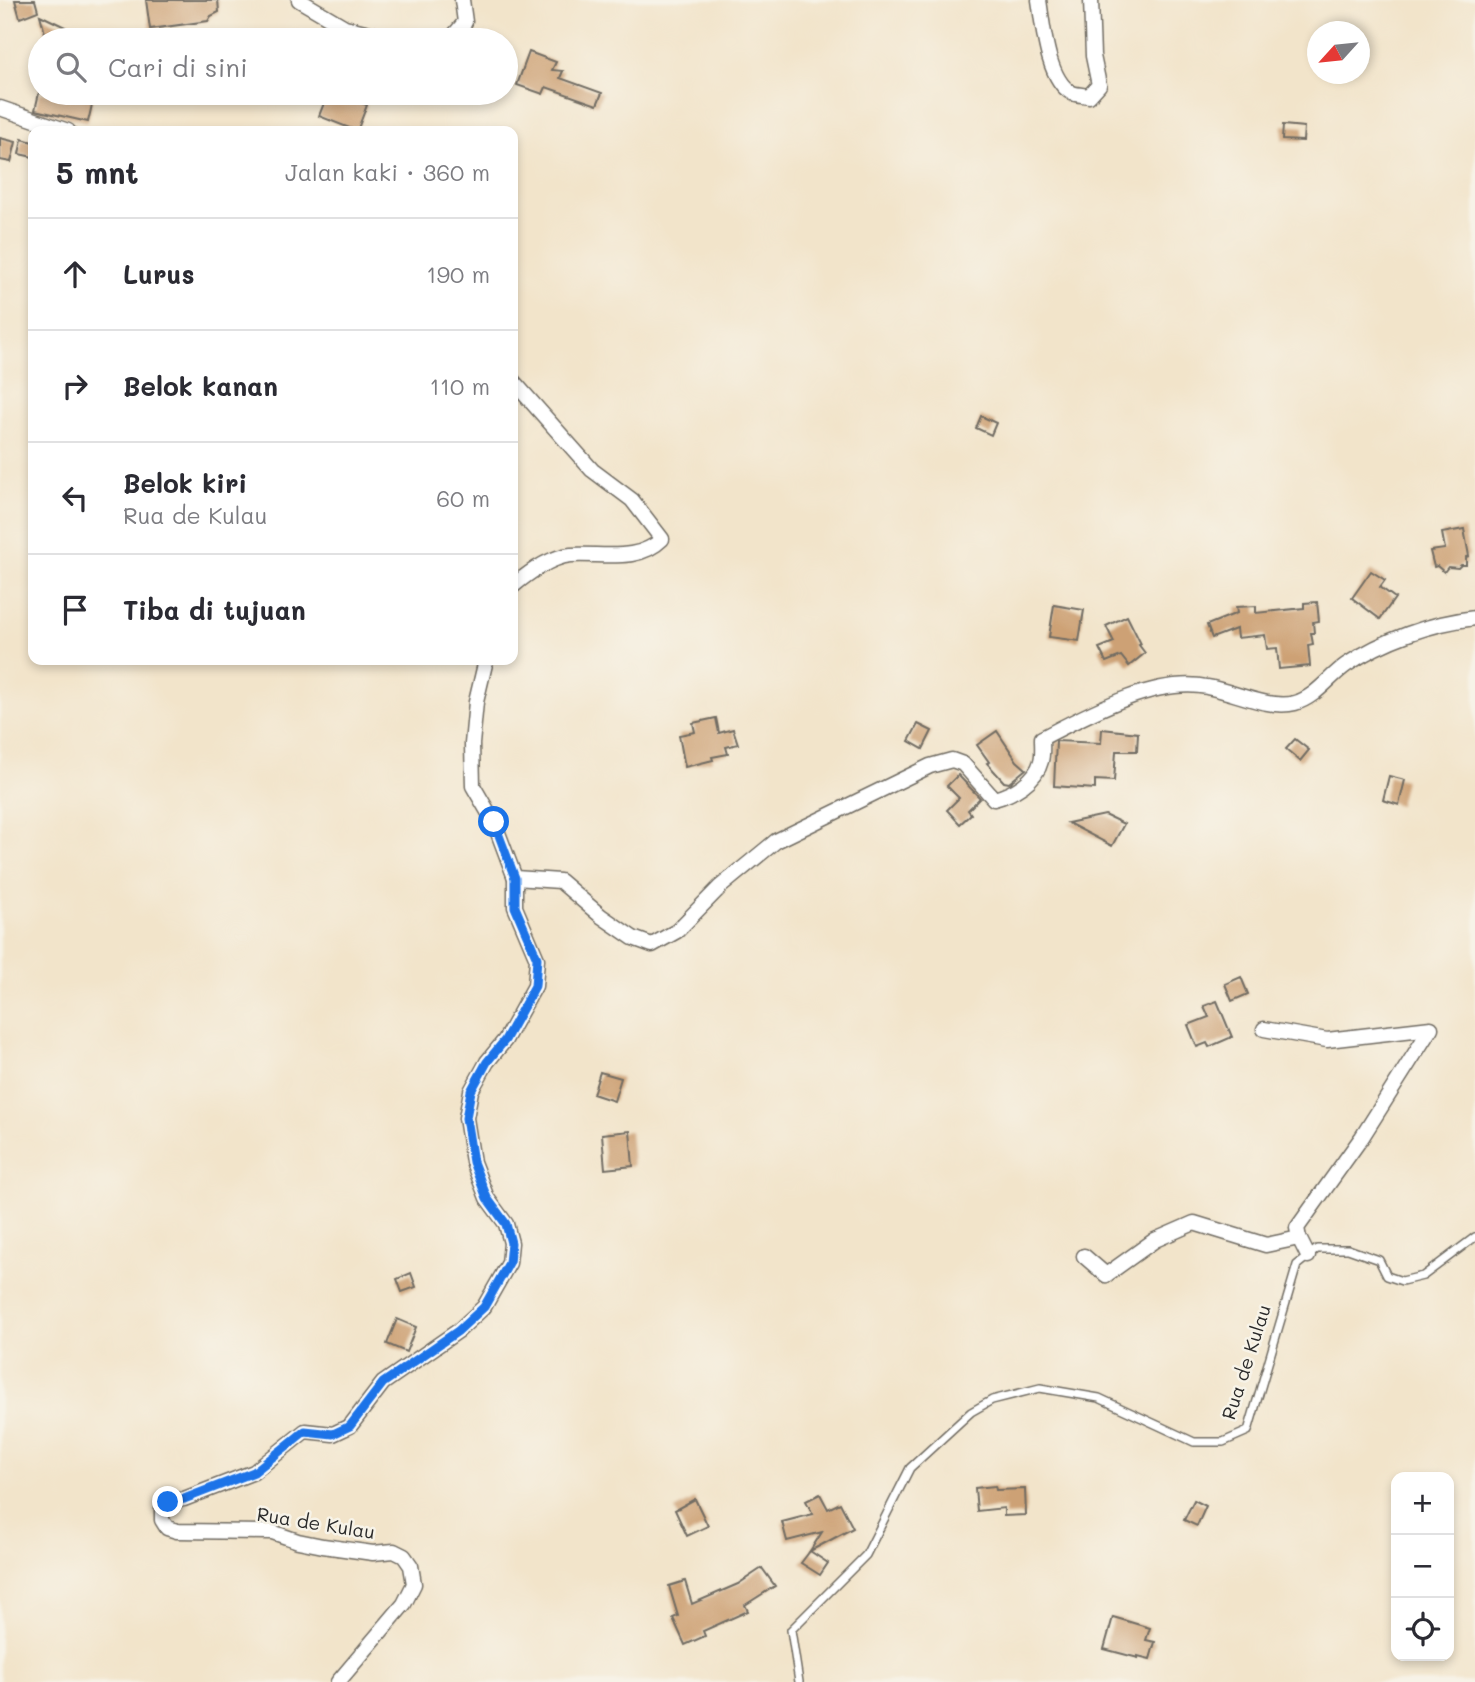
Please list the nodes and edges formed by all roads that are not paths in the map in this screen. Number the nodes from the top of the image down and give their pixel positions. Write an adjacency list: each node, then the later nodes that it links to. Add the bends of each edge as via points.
1 (299, 0): 5 (street)
2 (462, 0): 6 (street, via 465,22)
3 (1039, 0): 4 (street, via 1055,74 1071,93 1089,96 1099,85)
4 (1091, 0)
5 (349, 28)
6 (460, 28)
7 (0, 108): 8 (street)
8 (53, 126)
9 (518, 387): 10 (street, via 592,470 632,500 662,539 640,554 569,555 548,562)
10 (518, 583)
11 (1475, 618): 13 (street, via 1445,622 1387,643 1295,703 1263,703 1206,686 1137,694 1042,738 1041,763 1014,794 994,799 963,764 952,760 930,766 776,841 720,887 677,931 652,945 632,938 560,881)
12 (485, 665): 13 (street, via 472,734 473,786 494,822)
13 (515, 878): 19 (street, Rua de Kulau, via 515,907 537,958 535,986 471,1091 466,1118 473,1162 487,1198 506,1224 511,1243 509,1263 484,1307 458,1331 383,1383 350,1426 333,1434 305,1431 254,1472 168,1502 162,1510 167,1528 177,1531 272,1532 323,1546 394,1551 404,1556 414,1584 404,1604)
14 (1264, 1029): 16 (street, via 1327,1040 1431,1028 1297,1228)
15 (1475, 1237): 18 (lane, via 1423,1276 1402,1281 1387,1276 1379,1259 1348,1249 1317,1249)
16 (1299, 1238): 17 (street, via 1266,1245 1194,1223 1155,1240 1106,1275); 18 (street)
17 (1084, 1256)
18 (1308, 1256): 20 (lane, Rua de Kulau, via 1297,1265 1248,1431 1223,1442 1194,1442 1098,1398 1040,1388 992,1400 971,1412 911,1468 866,1555 791,1630)
19 (338, 1682)
20 (799, 1682)

